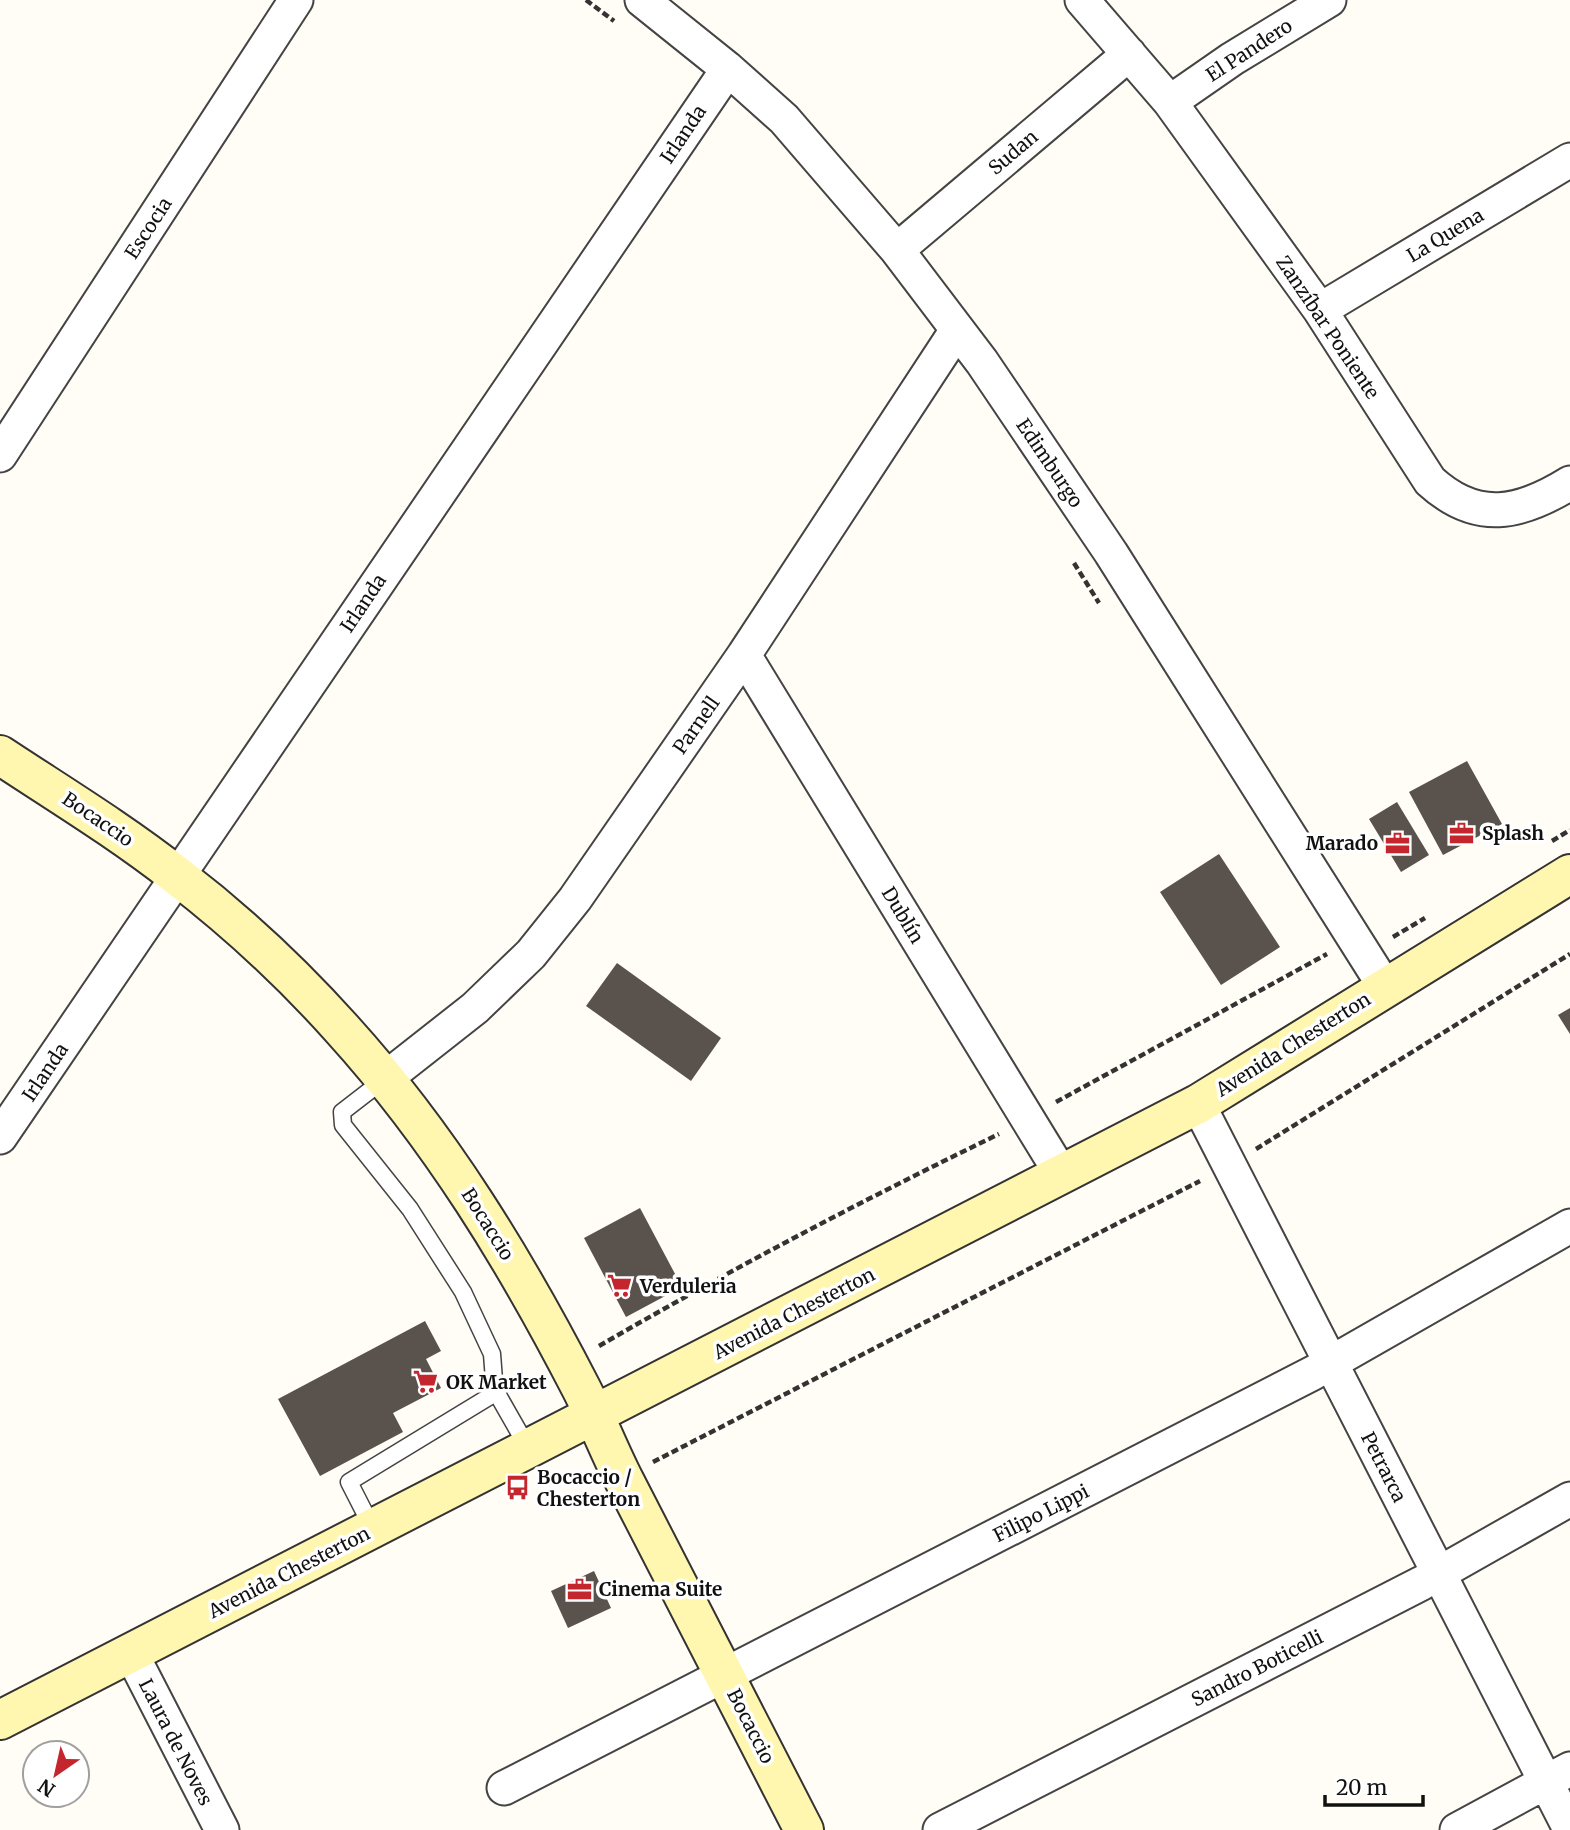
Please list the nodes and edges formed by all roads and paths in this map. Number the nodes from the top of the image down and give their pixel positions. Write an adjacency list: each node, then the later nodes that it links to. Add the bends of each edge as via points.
1 (296, 0): 12 (street, Escocia)
2 (642, 0): 6 (street, Edimburgo)
3 (1329, 0): 7 (street, El Pandero)
4 (1094, 5): 5 (street, Zanzíbar Poniente)
5 (1129, 54): 7 (street, Zanzíbar Poniente); 9 (street, Sudan)
6 (727, 69): 9 (street, Edimburgo, via 784,120); 19 (street, Irlanda)
7 (1170, 102): 10 (street, Zanzíbar Poniente)
8 (1570, 160): 10 (street, La Quena)
9 (897, 250): 11 (street, Edimburgo)
10 (1320, 310): 13 (street, Zanzíbar Poniente, via 1420,469 1442,492 1473,508 1508,510 1528,506)
11 (957, 330): 14 (street, Parnell); 21 (street, Edimburgo, via 1111,553)
12 (0, 455)
13 (1570, 483)
14 (744, 655): 24 (street, Parnell, via 575,900 531,954 475,1008); 26 (street, Dublín)
15 (0, 755): 19 (main road, Bocaccio)
16 (1570, 830): 17 (path)
17 (1545, 845)
18 (1570, 874): 23 (main road, Avenida Chesterton)
19 (177, 875): 24 (main road, Bocaccio, via 293,978); 27 (street, Irlanda)
20 (1427, 917): 21 (path, via 1392,938)
21 (1361, 948): 23 (street, Edimburgo); 26 (path, via 1324,954)
22 (1570, 954): 28 (path)
23 (1385, 987): 25 (main road, Avenida Chesterton)
24 (386, 1078): 33 (lane, via 342,1112 343,1125 410,1209 463,1292 492,1353); 34 (main road, Bocaccio, via 492,1230)
25 (1198, 1104): 28 (street, Petrarca); 29 (main road, Avenida Chesterton)
26 (1028, 1119): 29 (street, Dublín); 31 (path, via 878,1193)
27 (0, 1137)
28 (1229, 1165): 32 (street, Petrarca); 36 (path)
29 (1062, 1175): 34 (main road, Avenida Chesterton)
30 (1570, 1226): 32 (street, Filipo Lippi)
31 (598, 1346)
32 (1331, 1364): 39 (street, Petrarca); 41 (street, Filipo Lippi)
33 (498, 1392): 35 (lane); 38 (lane, via 349,1482)
34 (594, 1416): 35 (main road, Avenida Chesterton); 36 (main road, Bocaccio)
35 (528, 1449): 38 (main road, Avenida Chesterton)
36 (623, 1478): 41 (main road, Bocaccio)
37 (1570, 1499): 39 (street, Sandro Boticelli)
38 (373, 1529): 40 (main road, Avenida Chesterton)
39 (1438, 1574): 43 (street, Petrarca); 48 (street, Sandro Boticelli)
40 (131, 1653): 42 (main road, Avenida Chesterton); 46 (street, Laura de Noves)
41 (725, 1676): 44 (street, Filipo Lippi); 47 (main road, Bocaccio)
42 (0, 1720)
43 (1558, 1777): 45 (street, Petrarca); 49 (street)
44 (504, 1788)
45 (1570, 1829)
46 (222, 1830)
47 (804, 1830)
48 (940, 1830)
49 (1457, 1830)

